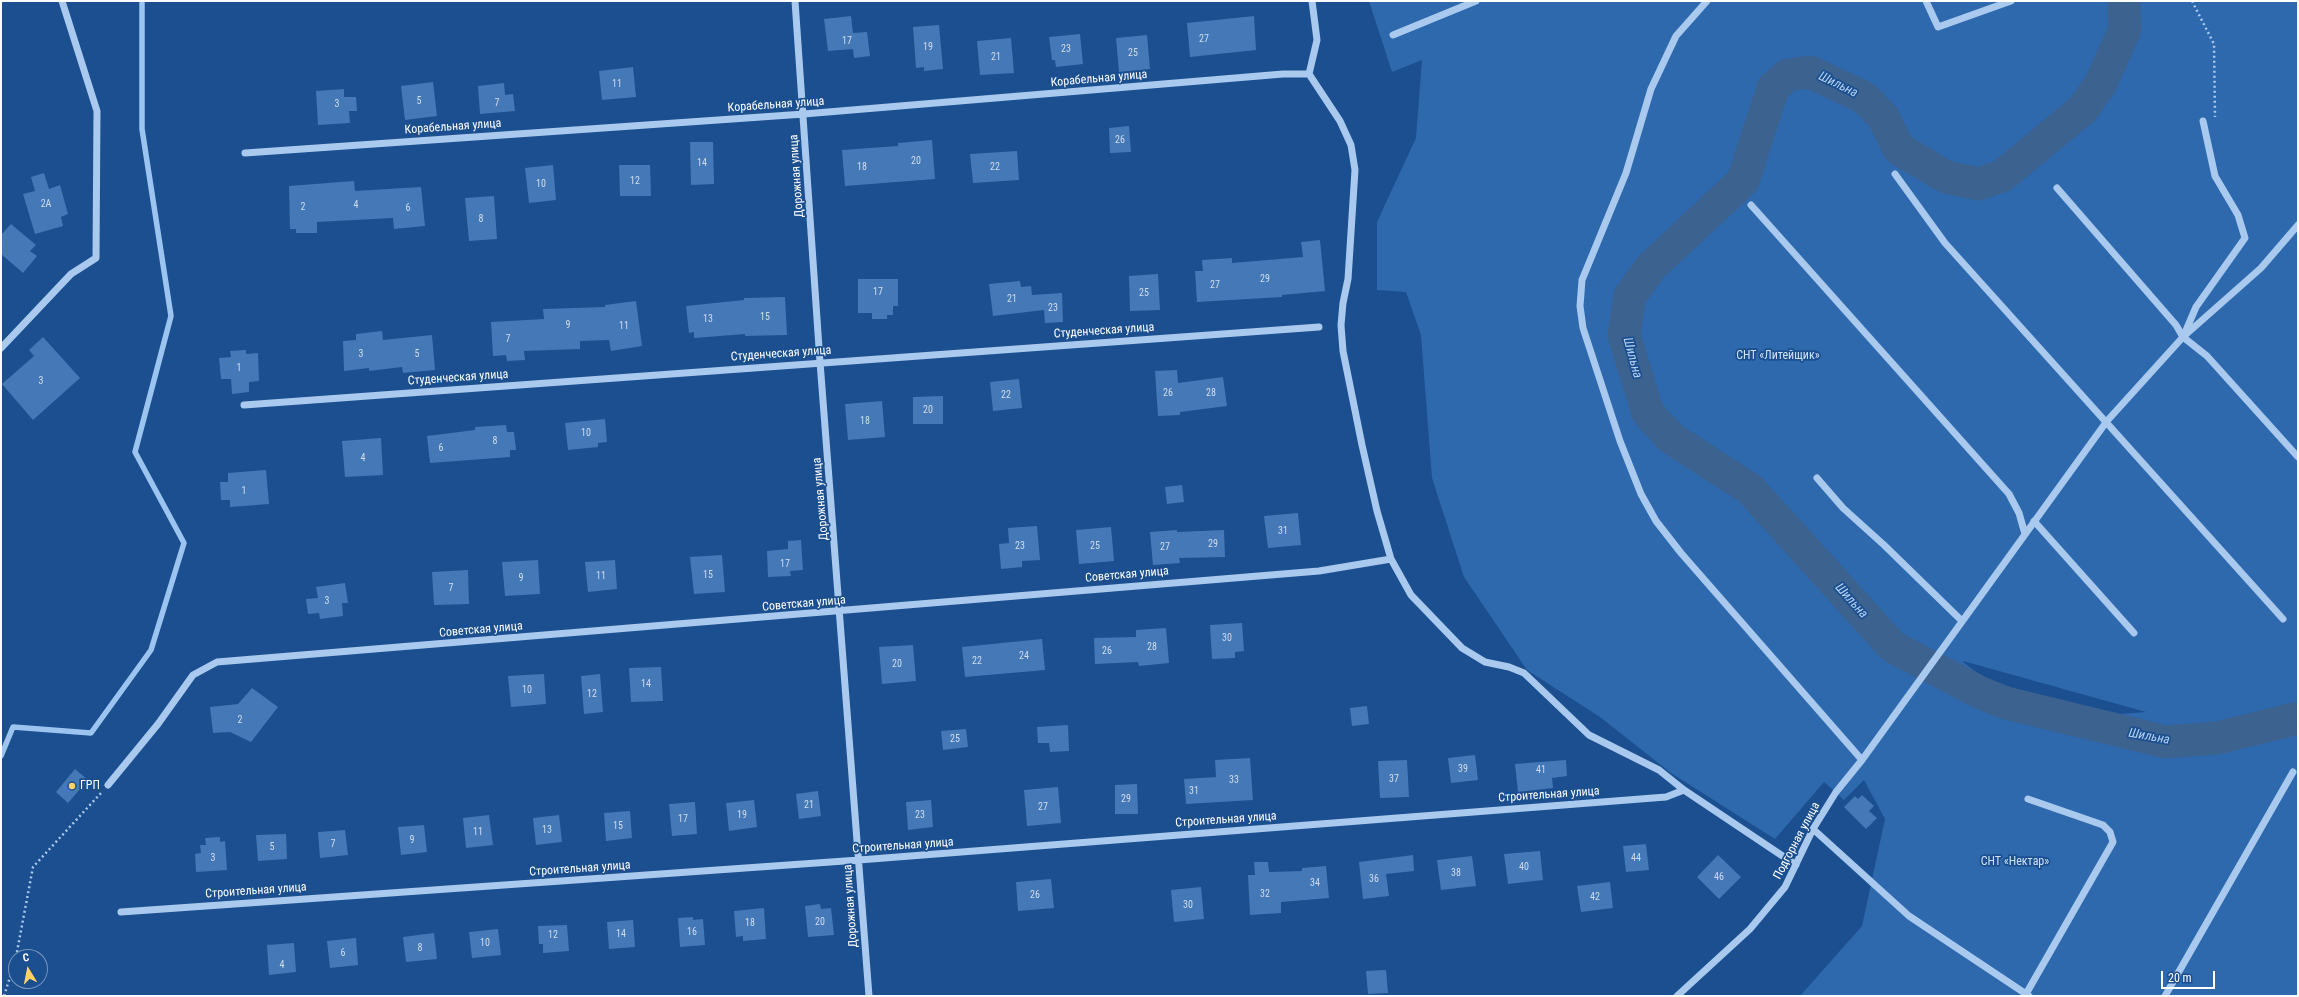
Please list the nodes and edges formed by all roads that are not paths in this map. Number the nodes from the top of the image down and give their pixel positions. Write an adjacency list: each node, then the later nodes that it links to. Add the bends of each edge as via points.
1 (62, 1): 19 (street, via 97,111 96,258 71,274)
2 (795, 1): 10 (street, Дорожная улица)
3 (1312, 1): 9 (street, via 1317,40)
4 (1476, 1): 8 (street)
5 (1707, 1): 32 (street, via 1676,36 1651,89 1626,173 1582,280 1580,306 1583,328 1620,441 1656,521 1680,553)
6 (1926, 1): 7 (street, via 1938,27)
7 (2011, 1)
8 (1393, 35)
9 (1309, 74): 10 (street, Корабельная улица); 27 (street, via 1340,121 1351,145 1355,170 1348,279 1341,325 1362,445)
10 (804, 114): 12 (street, Корабельная улица); 20 (street, Дорожная улица)
11 (2203, 121): 18 (street, via 2215,176 2238,215 2245,238 2196,306)
12 (245, 153)
13 (1895, 174): 22 (street, via 1946,243 2086,402)
14 (2057, 188): 18 (street)
15 (1751, 205): 26 (street, via 2009,494 2019,513)
16 (2298, 225): 18 (street, via 2261,268)
17 (1319, 327): 20 (street, Студенческая улица)
18 (2183, 337): 22 (street, Подгорная улица); 23 (street, via 2207,356)
19 (1, 348)
20 (820, 362): 21 (street, Студенческая улица); 28 (street, Дорожная улица)
21 (244, 405)
22 (2106, 421): 25 (street, Подгорная улица); 29 (street)
23 (2298, 457)
24 (1817, 478): 30 (street, via 1843,508)
25 (2034, 521): 26 (street, Подгорная улица); 31 (street)
26 (2025, 534): 30 (street, Подгорная улица)
27 (1391, 559): 28 (street, Советская улица, via 1319,571); 35 (street, via 1411,595 1462,648 1484,662 1524,673 1589,735 1659,770)
28 (841, 612): 34 (street, Советская улица, via 217,662 193,675 158,724); 38 (street, Дорожная улица)
29 (2283, 619)
30 (1962, 621): 32 (street, Подгорная улица)
31 (2134, 633)
32 (1862, 760): 37 (street, Подгорная улица, via 1836,792)
33 (2293, 772): 44 (street)
34 (108, 785)
35 (1684, 790): 38 (street, Строительная улица, via 1666,797); 39 (street)
36 (2028, 799): 41 (street, via 2102,826 2110,832 2113,842)
37 (1813, 829): 39 (street, Подгорная улица); 41 (street, via 1909,916)
38 (859, 860): 40 (street, Строительная улица); 42 (street, Дорожная улица)
39 (1796, 865): 43 (street, Подгорная улица, via 1785,887 1750,929)
40 (121, 912)
41 (2027, 995)
42 (869, 996)
43 (1677, 996)
44 (2165, 996)

